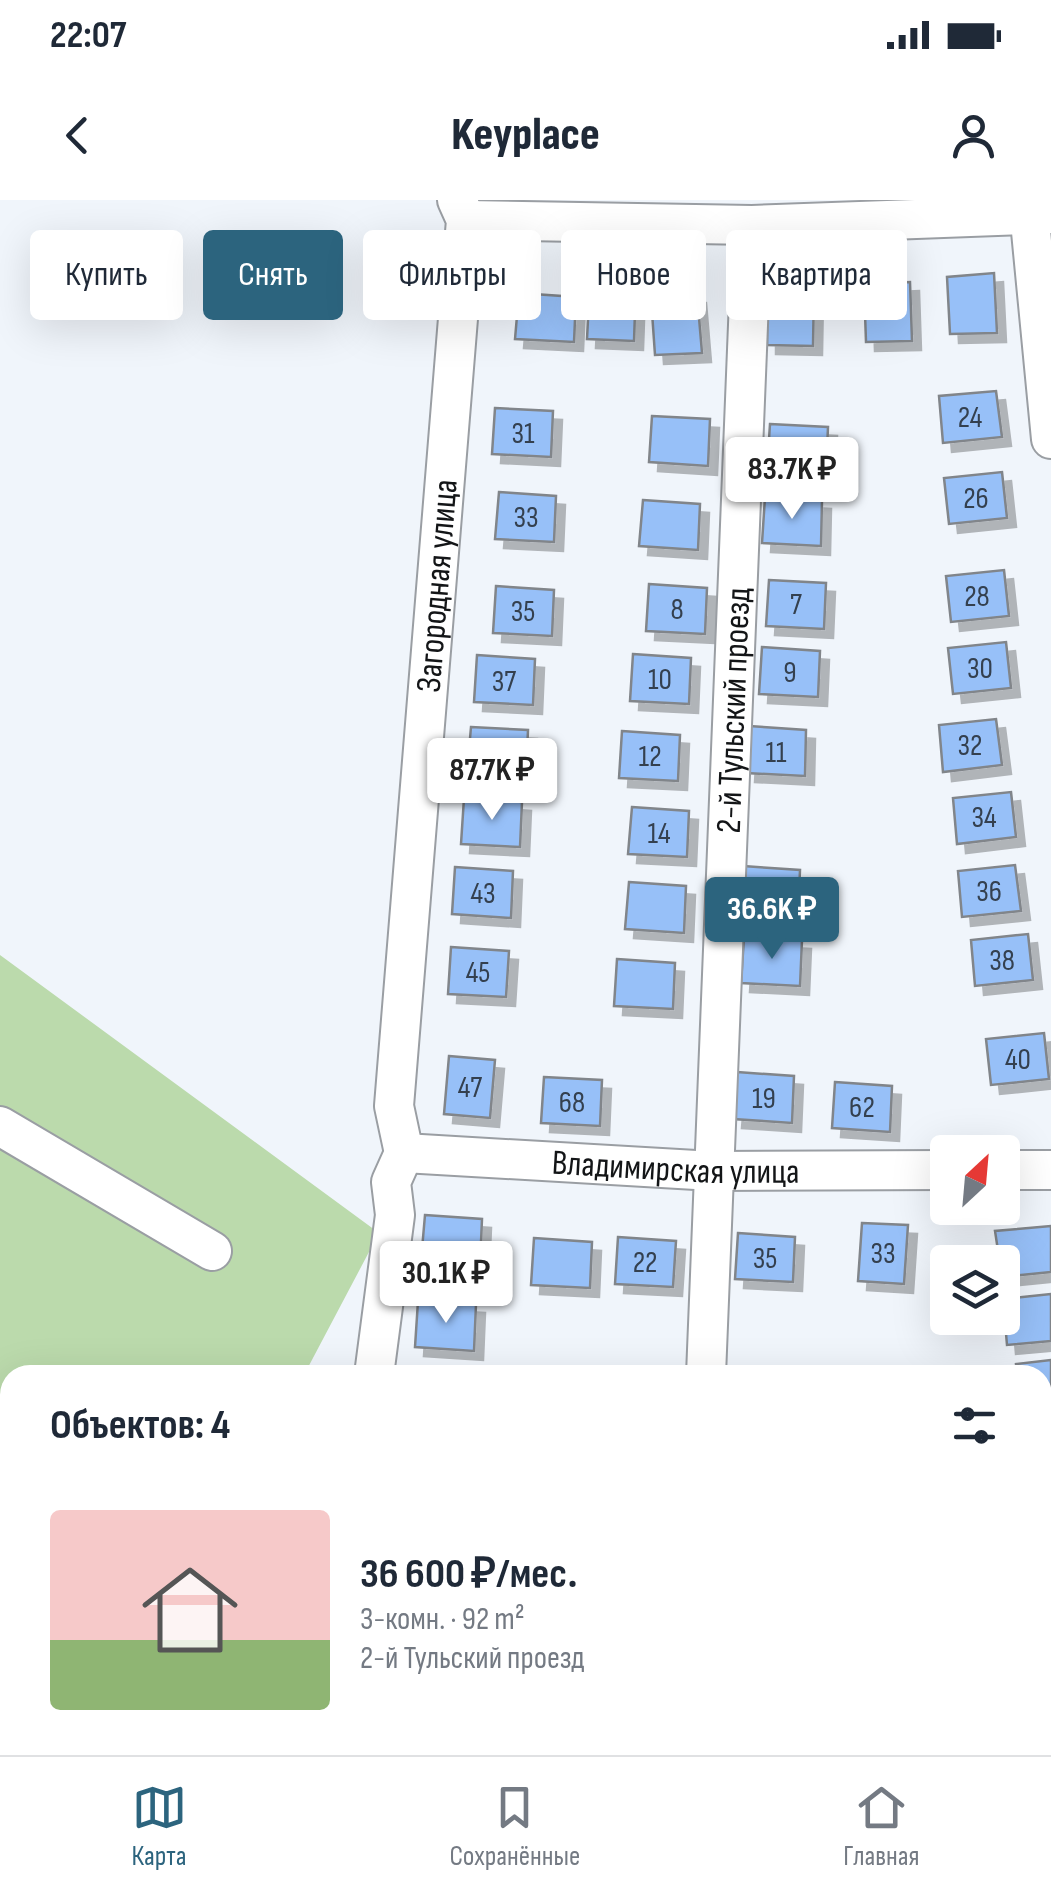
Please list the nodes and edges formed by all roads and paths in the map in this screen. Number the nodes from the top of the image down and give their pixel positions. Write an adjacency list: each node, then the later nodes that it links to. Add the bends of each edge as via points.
1 (462, 210): 3 (street); 6 (street, Загородная улица, via 394,1106)
2 (1036, 210): 3 (street); 4 (street)
3 (752, 225): 10 (street, 2-й Тульский проезд)
4 (1051, 440)
5 (0, 1126): 11 (street)
6 (404, 1152): 10 (street, Владимирская улица); 12 (street, via 391,1182 395,1215)
7 (930, 1170): 10 (street, Владимирская улица)
8 (1020, 1170): 9 (street)
9 (1051, 1170)
10 (713, 1172): 13 (street, 2-й Тульский проезд)
11 (212, 1252)
12 (375, 1365)
13 (706, 1365)

